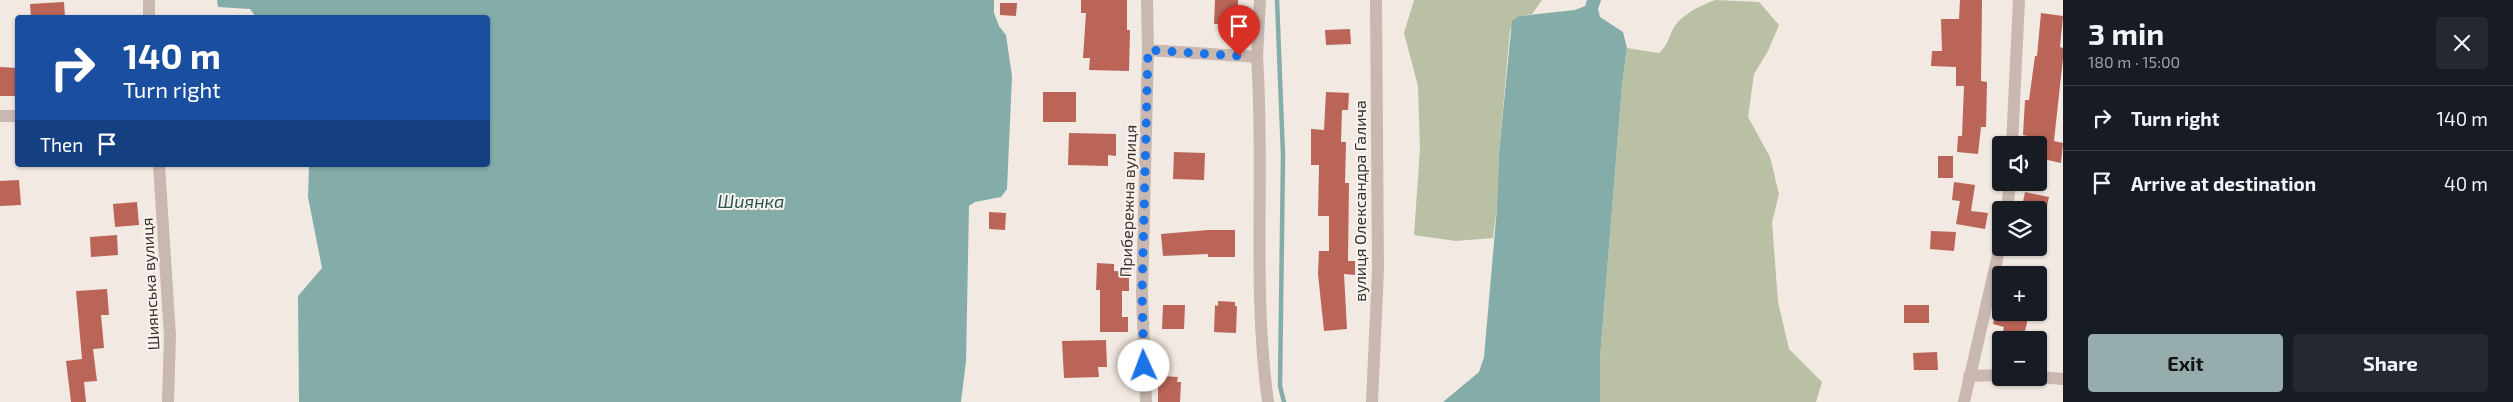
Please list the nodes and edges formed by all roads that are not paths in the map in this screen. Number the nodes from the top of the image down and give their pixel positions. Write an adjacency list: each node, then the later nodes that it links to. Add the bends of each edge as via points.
1 (149, 0): 6 (street)
2 (1147, 0): 7 (street, Прибережна вулиця)
3 (1260, 0): 8 (street)
4 (1376, 0): 21 (street, вулиця Олександра Галича, via 1378,269)
5 (2019, 0): 11 (street)
6 (149, 15)
7 (1148, 50): 8 (street); 19 (street, Прибережна вулиця, via 1142,294)
8 (1257, 57): 20 (street, via 1258,248)
9 (0, 116): 10 (street)
10 (15, 116)
11 (2012, 136)
12 (159, 167): 18 (street, Шиянська вулиця, via 170,336)
13 (1998, 256): 15 (street)
14 (1992, 375): 15 (street)
15 (1969, 376): 22 (street)
16 (2047, 378): 17 (street)
17 (2063, 380)
18 (168, 402)
19 (1146, 402)
20 (1268, 402)
21 (1372, 402)
22 (1964, 402)

